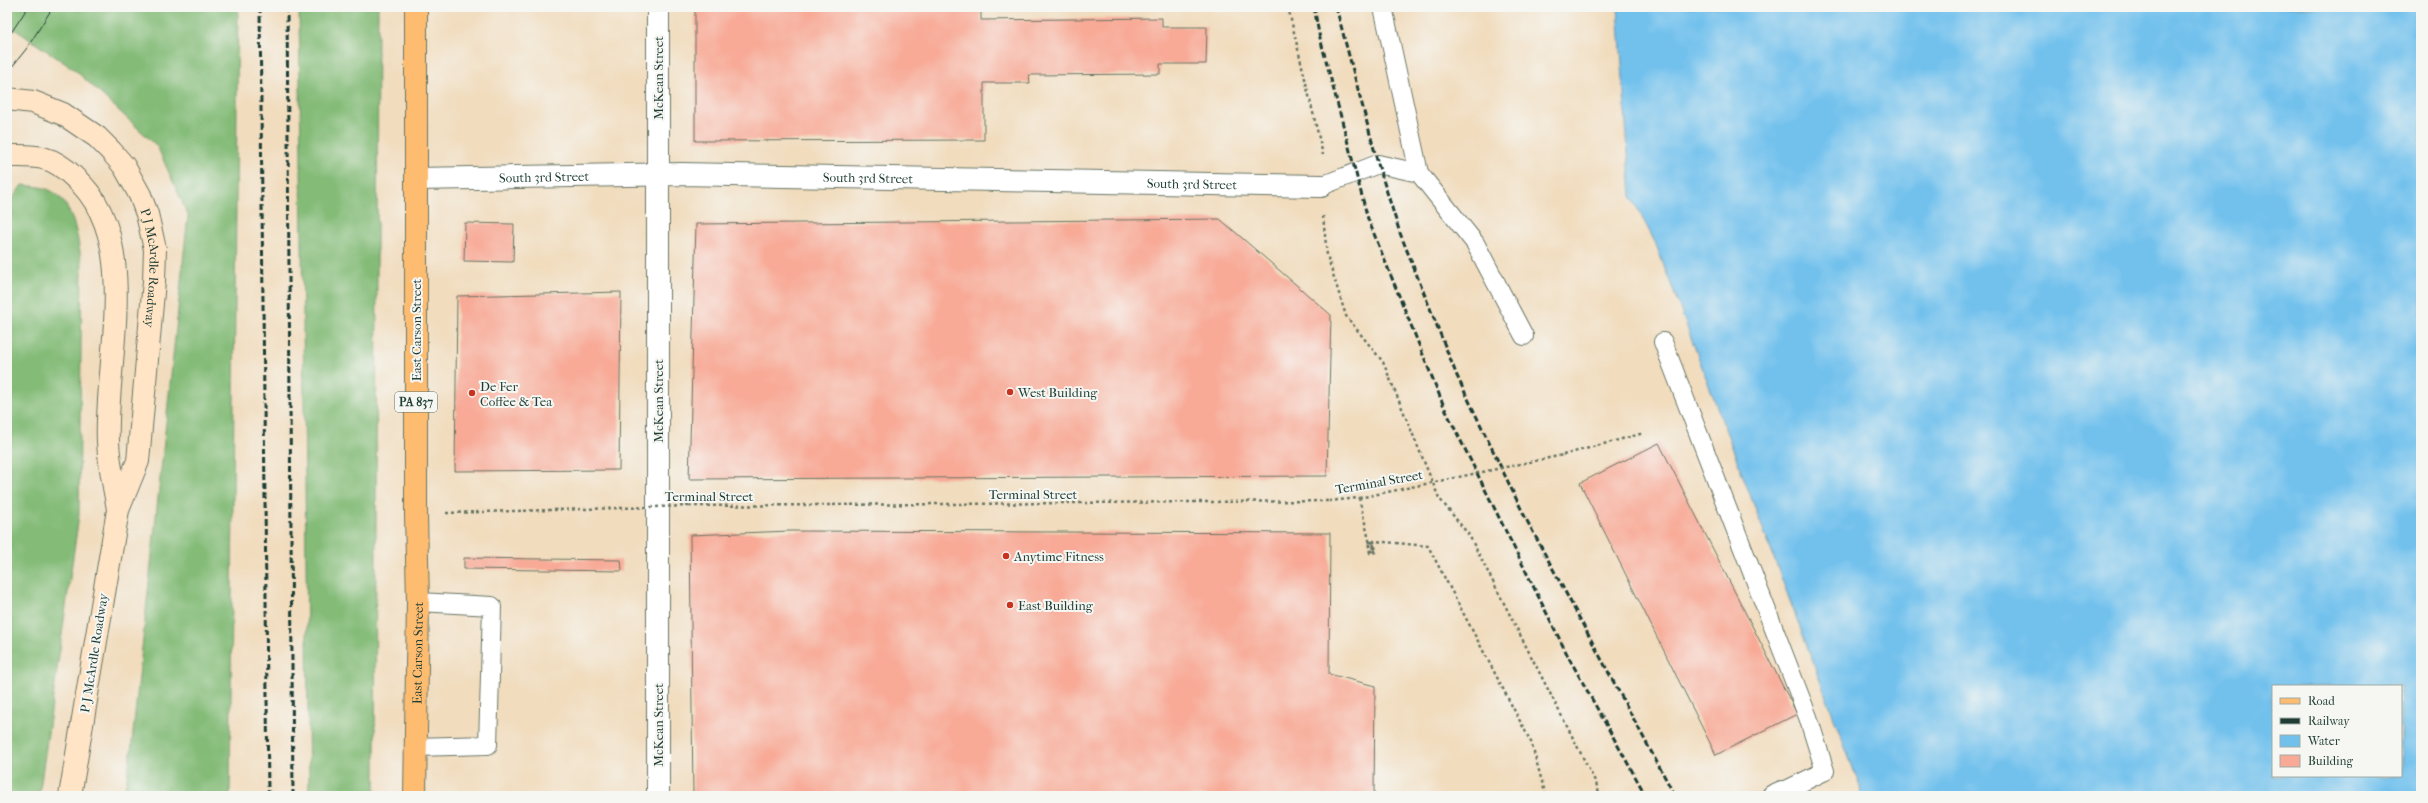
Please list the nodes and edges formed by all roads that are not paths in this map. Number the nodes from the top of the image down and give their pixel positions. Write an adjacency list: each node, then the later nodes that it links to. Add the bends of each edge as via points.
1 (416, 7): 8 (main road, East Carson Street / PA 837)
2 (658, 7): 7 (street, McKean Street)
3 (1383, 7): 6 (lane)
4 (7, 100): 12 (main road, P J McArdle Roadway, via 33,102 63,114 97,137 132,178 148,214 155,262 146,382 138,460)
5 (7, 156): 12 (main road, P J McArdle Roadway, via 45,158 57,164 84,187 105,220 112,248 115,291 108,442)
6 (1419, 173): 9 (lane, via 1378,164); 10 (lane, via 1475,243)
7 (658, 176): 8 (street, South 3rd Street); 9 (street, South 3rd Street, via 690,174); 18 (street, McKean Street)
8 (416, 179): 13 (main road, East Carson Street / PA 837)
9 (1321, 186)
10 (1524, 336)
11 (1664, 342): 15 (lane, via 1808,717 1825,771)
12 (118, 510): 16 (main road, P J McArdle Roadway)
13 (418, 602): 14 (main road, East Carson Street / PA 837); 14 (lane, via 492,606 488,745)
14 (415, 747): 17 (main road, East Carson Street / PA 837)
15 (1778, 794)
16 (70, 796)
17 (415, 796)
18 (658, 796)

